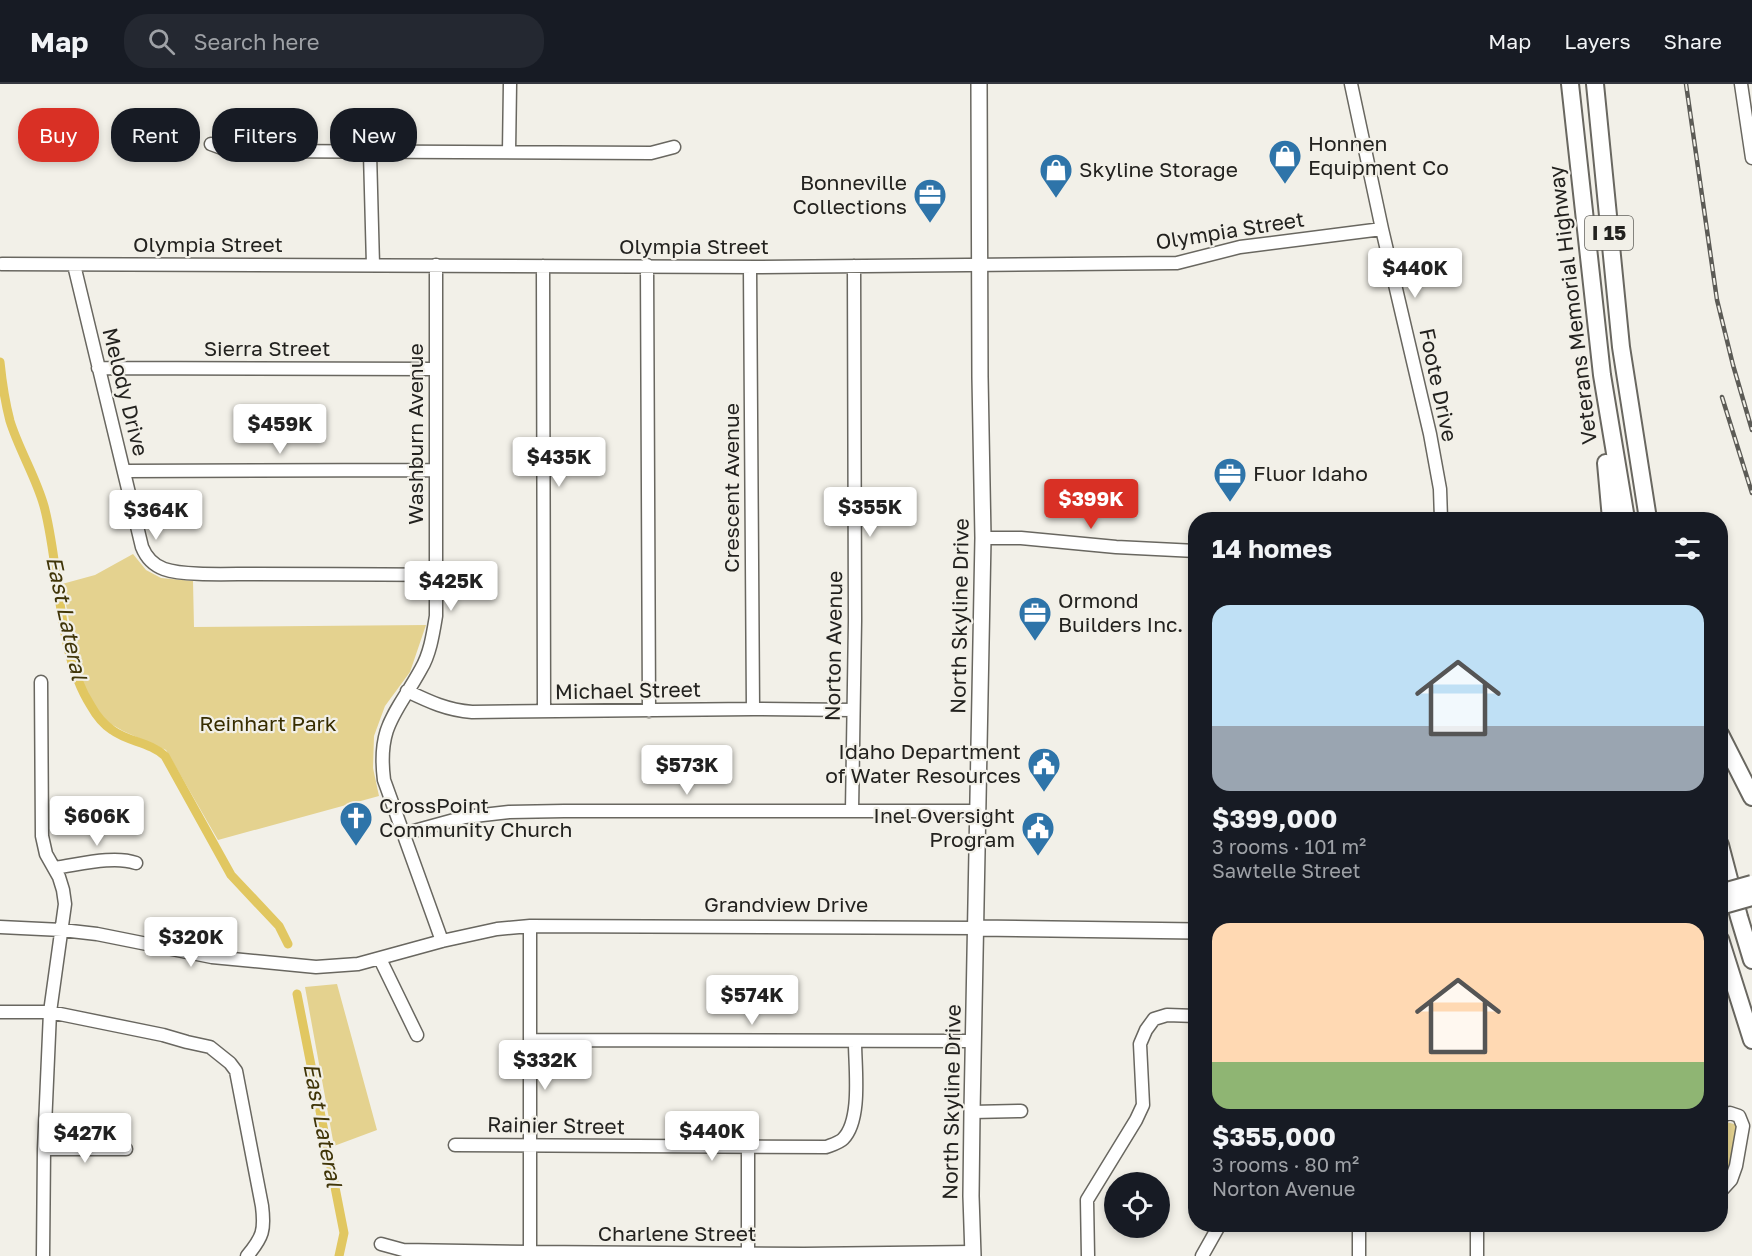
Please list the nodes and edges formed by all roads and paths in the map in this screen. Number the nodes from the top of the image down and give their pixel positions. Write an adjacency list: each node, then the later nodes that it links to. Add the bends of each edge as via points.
1 (510, 84): 11 (street)
2 (979, 84): 23 (main road, North Skyline Drive)
3 (1351, 84): 15 (street, Foote Drive)
4 (1570, 84): 27 (highway, Veterans Memorial Highway / I 15)
5 (1594, 84): 28 (highway, Veterans Memorial Highway / I 15, via 1621,347)
6 (1741, 84): 7 (street)
7 (1750, 126): 13 (street)
8 (211, 144): 10 (street, via 230,151)
9 (674, 147): 11 (street, via 651,153)
10 (330, 152)
11 (509, 152): 12 (street)
12 (417, 153)
13 (1752, 158)
14 (370, 162): 18 (street)
15 (1382, 229): 23 (street, Olympia Street, via 1240,248 1177,263); 31 (street, Foote Drive, via 1430,434)
16 (2, 264): 17 (street, Olympia Street)
17 (74, 265): 18 (street, Olympia Street); 25 (street, Melody Drive)
18 (373, 265): 19 (street, Olympia Street)
19 (436, 265): 20 (street, Olympia Street); 26 (street, Washburn Avenue)
20 (543, 266): 21 (street, Olympia Street); 43 (street)
21 (647, 266): 24 (street, Olympia Street); 44 (street)
22 (854, 266): 23 (street, Olympia Street); 24 (street, Olympia Street); 42 (street, Norton Avenue)
23 (980, 266): 36 (main road, North Skyline Drive)
24 (750, 267): 41 (street, Crescent Avenue)
25 (99, 368): 26 (street, Sierra Street); 30 (street, Melody Drive)
26 (436, 369): 29 (street, Washburn Avenue)
27 (1602, 375): 32 (highway); 33 (highway, Veterans Memorial Highway / I 15)
28 (1633, 421): 34 (highway, Veterans Memorial Highway / I 15); 35 (highway)
29 (435, 470): 30 (street); 38 (street, Washburn Avenue)
30 (125, 471): 38 (street, Melody Drive, via 145,554 165,569 226,574)
31 (1441, 512)
32 (1610, 512)
33 (1625, 512)
34 (1647, 512)
35 (1657, 512)
36 (983, 538): 37 (street); 48 (main road, North Skyline Drive)
37 (1188, 551)
38 (436, 575): 40 (street, Washburn Avenue, via 433,637)
39 (41, 682): 51 (street, via 42,836)
40 (407, 692): 43 (street, Michael Street, via 458,711); 49 (street, Washburn Avenue, via 392,717 382,750 384,780)
41 (753, 709): 42 (street, Michael Street); 44 (street, Michael Street)
42 (853, 710): 47 (street, Norton Avenue)
43 (544, 711): 44 (street, Michael Street)
44 (648, 711)
45 (1728, 750): 46 (highway)
46 (1752, 796)
47 (852, 811): 48 (street); 49 (street, via 509,812 465,818)
48 (978, 811): 59 (main road, North Skyline Drive)
49 (403, 834): 62 (street, Washburn Avenue)
50 (136, 863): 51 (street, via 113,860)
51 (54, 868): 60 (street, via 65,904)
52 (1728, 875): 64 (highway)
53 (1752, 884): 54 (highway, bridge)
54 (1728, 891)
55 (1752, 897): 56 (highway, bridge)
56 (1728, 904)
57 (530, 926): 59 (street, Grandview Drive); 62 (street, Grandview Drive); 70 (street)
58 (0, 927): 60 (street, Grandview Drive)
59 (976, 928): 61 (main road, Grandview Drive); 72 (main road, North Skyline Drive)
60 (62, 930): 63 (street, Grandview Drive, via 212,957 269,963 323,967); 67 (street)
61 (1188, 931)
62 (442, 941): 63 (street, Grandview Drive)
63 (380, 959): 69 (street)
64 (1752, 960)
65 (1728, 964): 71 (highway)
66 (0, 1012): 67 (street)
67 (50, 1012): 80 (street); 93 (street, via 210,1047 230,1063 236,1071 264,1223 260,1241)
68 (1188, 1016): 94 (street, via 1154,1019 1140,1044 1143,1105 1087,1200)
69 (417, 1035)
70 (531, 1040): 73 (street); 78 (street)
71 (1752, 1040)
72 (973, 1041): 73 (street); 74 (main road, North Skyline Drive)
73 (855, 1042): 79 (street, Rainier Street, via 855,1115 842,1141 826,1147)
74 (972, 1112): 75 (street); 90 (main road, North Skyline Drive)
75 (1021, 1112)
76 (1728, 1114): 82 (street, via 1738,1116 1743,1126 1736,1166)
77 (455, 1145): 78 (street, Rainier Street)
78 (529, 1145): 79 (street, Rainier Street); 87 (street)
79 (748, 1148): 91 (street)
80 (44, 1149): 81 (street); 92 (street)
81 (126, 1149)
82 (1728, 1183)
83 (1216, 1232): 95 (street)
84 (1359, 1232): 96 (street)
85 (1477, 1232): 97 (street)
86 (381, 1244): 87 (street, Charlene Street, via 403,1250)
87 (530, 1254): 88 (street, Charlene Street)
88 (641, 1254): 91 (street, Charlene Street)
89 (856, 1254): 90 (street, Charlene Street); 91 (street, Charlene Street)
90 (973, 1254)
91 (748, 1255)
92 (43, 1256)
93 (247, 1256)
94 (1088, 1256)
95 (1202, 1256)
96 (1359, 1256)
97 (1477, 1256)

